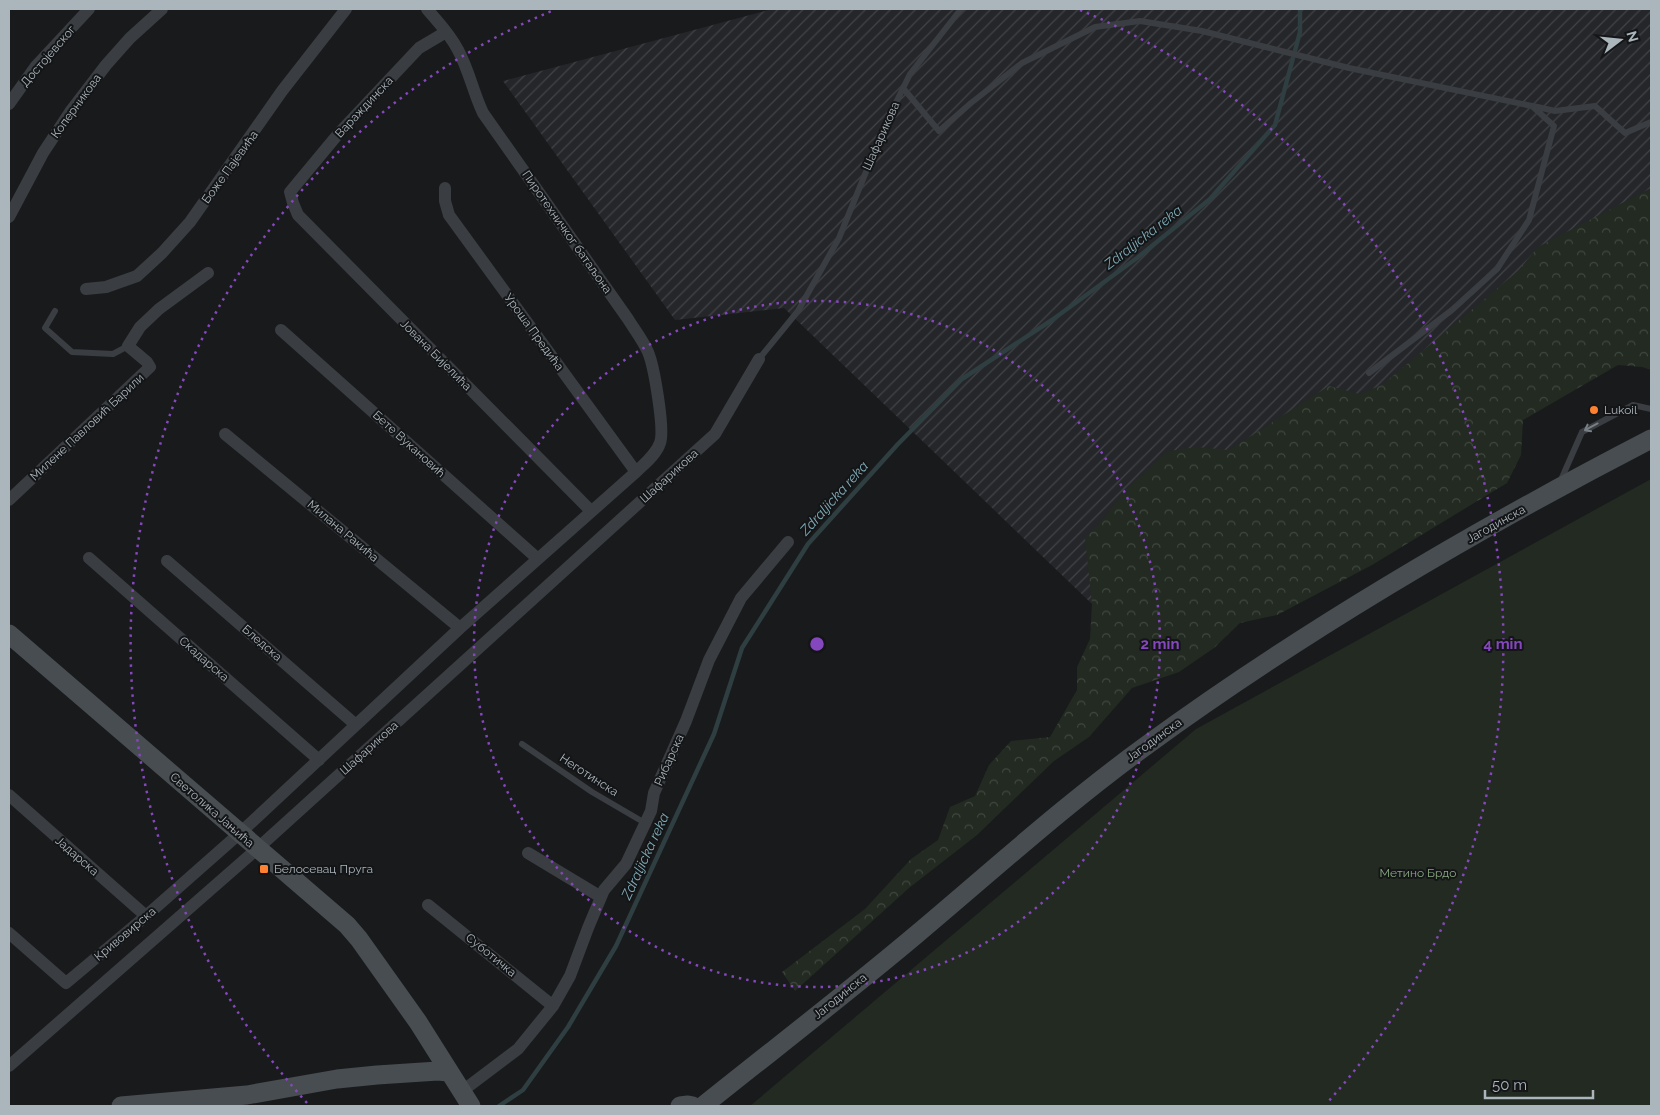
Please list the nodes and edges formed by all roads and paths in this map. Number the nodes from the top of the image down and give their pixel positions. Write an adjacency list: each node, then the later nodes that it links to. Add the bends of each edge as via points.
1 (89, 9): 8 (street, Достојевског, via 36,66)
2 (162, 9): 13 (street, Коперникова, via 130,38 70,112)
3 (346, 9): 15 (street, Боже Пајевића, via 282,91 190,222 162,253 137,276 106,287)
4 (427, 9): 6 (street)
5 (961, 9): 7 (lane, Шафарикова, via 910,74)
6 (446, 32): 12 (street, Вараждинска, via 419,48 339,133); 24 (street, Пиротехничког батаљона, via 463,60 483,113 648,351 654,371)
7 (903, 88): 9 (lane, via 939,131 1022,63 1095,27 1140,20 1202,31 1349,68); 19 (lane, Шафарикова, via 860,182 839,238 798,311)
8 (9, 104)
9 (1532, 106): 10 (lane, via 1555,111 1595,106 1625,133); 20 (lane, via 1554,126 1529,220 1498,269 1452,310)
10 (1651, 122)
11 (445, 188): 25 (street, Уроша Предића, via 449,215)
12 (290, 192): 28 (street, Јована Бијелића, via 298,214)
13 (9, 217)
14 (208, 273): 18 (street, via 159,309 140,327)
15 (86, 289)
16 (55, 311): 18 (lane, via 45,328 72,352 113,354)
17 (281, 330): 31 (street, Бете Вукановић)
18 (128, 346): 27 (street, Милене Павловић Барили, via 150,367)
19 (759, 359): 41 (street, Шафарикова, via 715,434)
20 (1369, 373)
21 (1651, 409): 26 (lane, one-way to 26, via 1633,405 1582,432)
22 (225, 434): 33 (street, Милана Ракића)
23 (1651, 439): 26 (main road, Јагодинска)
24 (661, 441): 25 (street, Кривовирска)
25 (636, 472): 28 (street, Кривовирска)
26 (1556, 491): 56 (main road, Јагодинска, via 1412,571 1261,665 1148,744)
27 (9, 500)
28 (591, 511): 31 (street, Кривовирска)
29 (788, 542): 39 (street, Рибарска, via 741,598 709,660)
30 (89, 558): 37 (street, Скадарска)
31 (538, 559): 33 (street, Кривовирска)
32 (167, 561): 35 (street, Бледска)
33 (460, 628): 35 (street, Кривовирска)
34 (9, 634): 40 (main road, Светолика Јањића)
35 (356, 726): 37 (street, Кривовирска)
36 (522, 744): 39 (lane, Неготинска, via 592,792)
37 (319, 760): 40 (street, Кривовирска)
38 (9, 795): 45 (street, Јадарска)
39 (645, 823): 43 (street, Рибарска, via 626,864)
40 (240, 834): 41 (main road, Светолика Јањића); 45 (street, Кривовирска)
41 (257, 849): 48 (main road, Светолика Јањића, via 347,925); 49 (street, Шафарикова)
42 (528, 853): 43 (street)
43 (601, 897): 47 (street, Рибарска, via 570,976)
44 (428, 905): 47 (street, Суботичка)
45 (146, 916): 46 (street, Кривовирска, via 66,983)
46 (9, 933)
47 (553, 1006): 52 (street, Рибарска, via 518,1049)
48 (428, 1038): 50 (main road, Светолика Јањића); 51 (main road, via 426,1058)
49 (9, 1066)
50 (448, 1072): 51 (main road); 52 (main road, Светолика Јањића)
51 (408, 1074): 53 (main road, via 377,1074 247,1095)
52 (466, 1099)
53 (121, 1106)
54 (680, 1106): 55 (main road)
55 (693, 1106)
56 (703, 1106)

